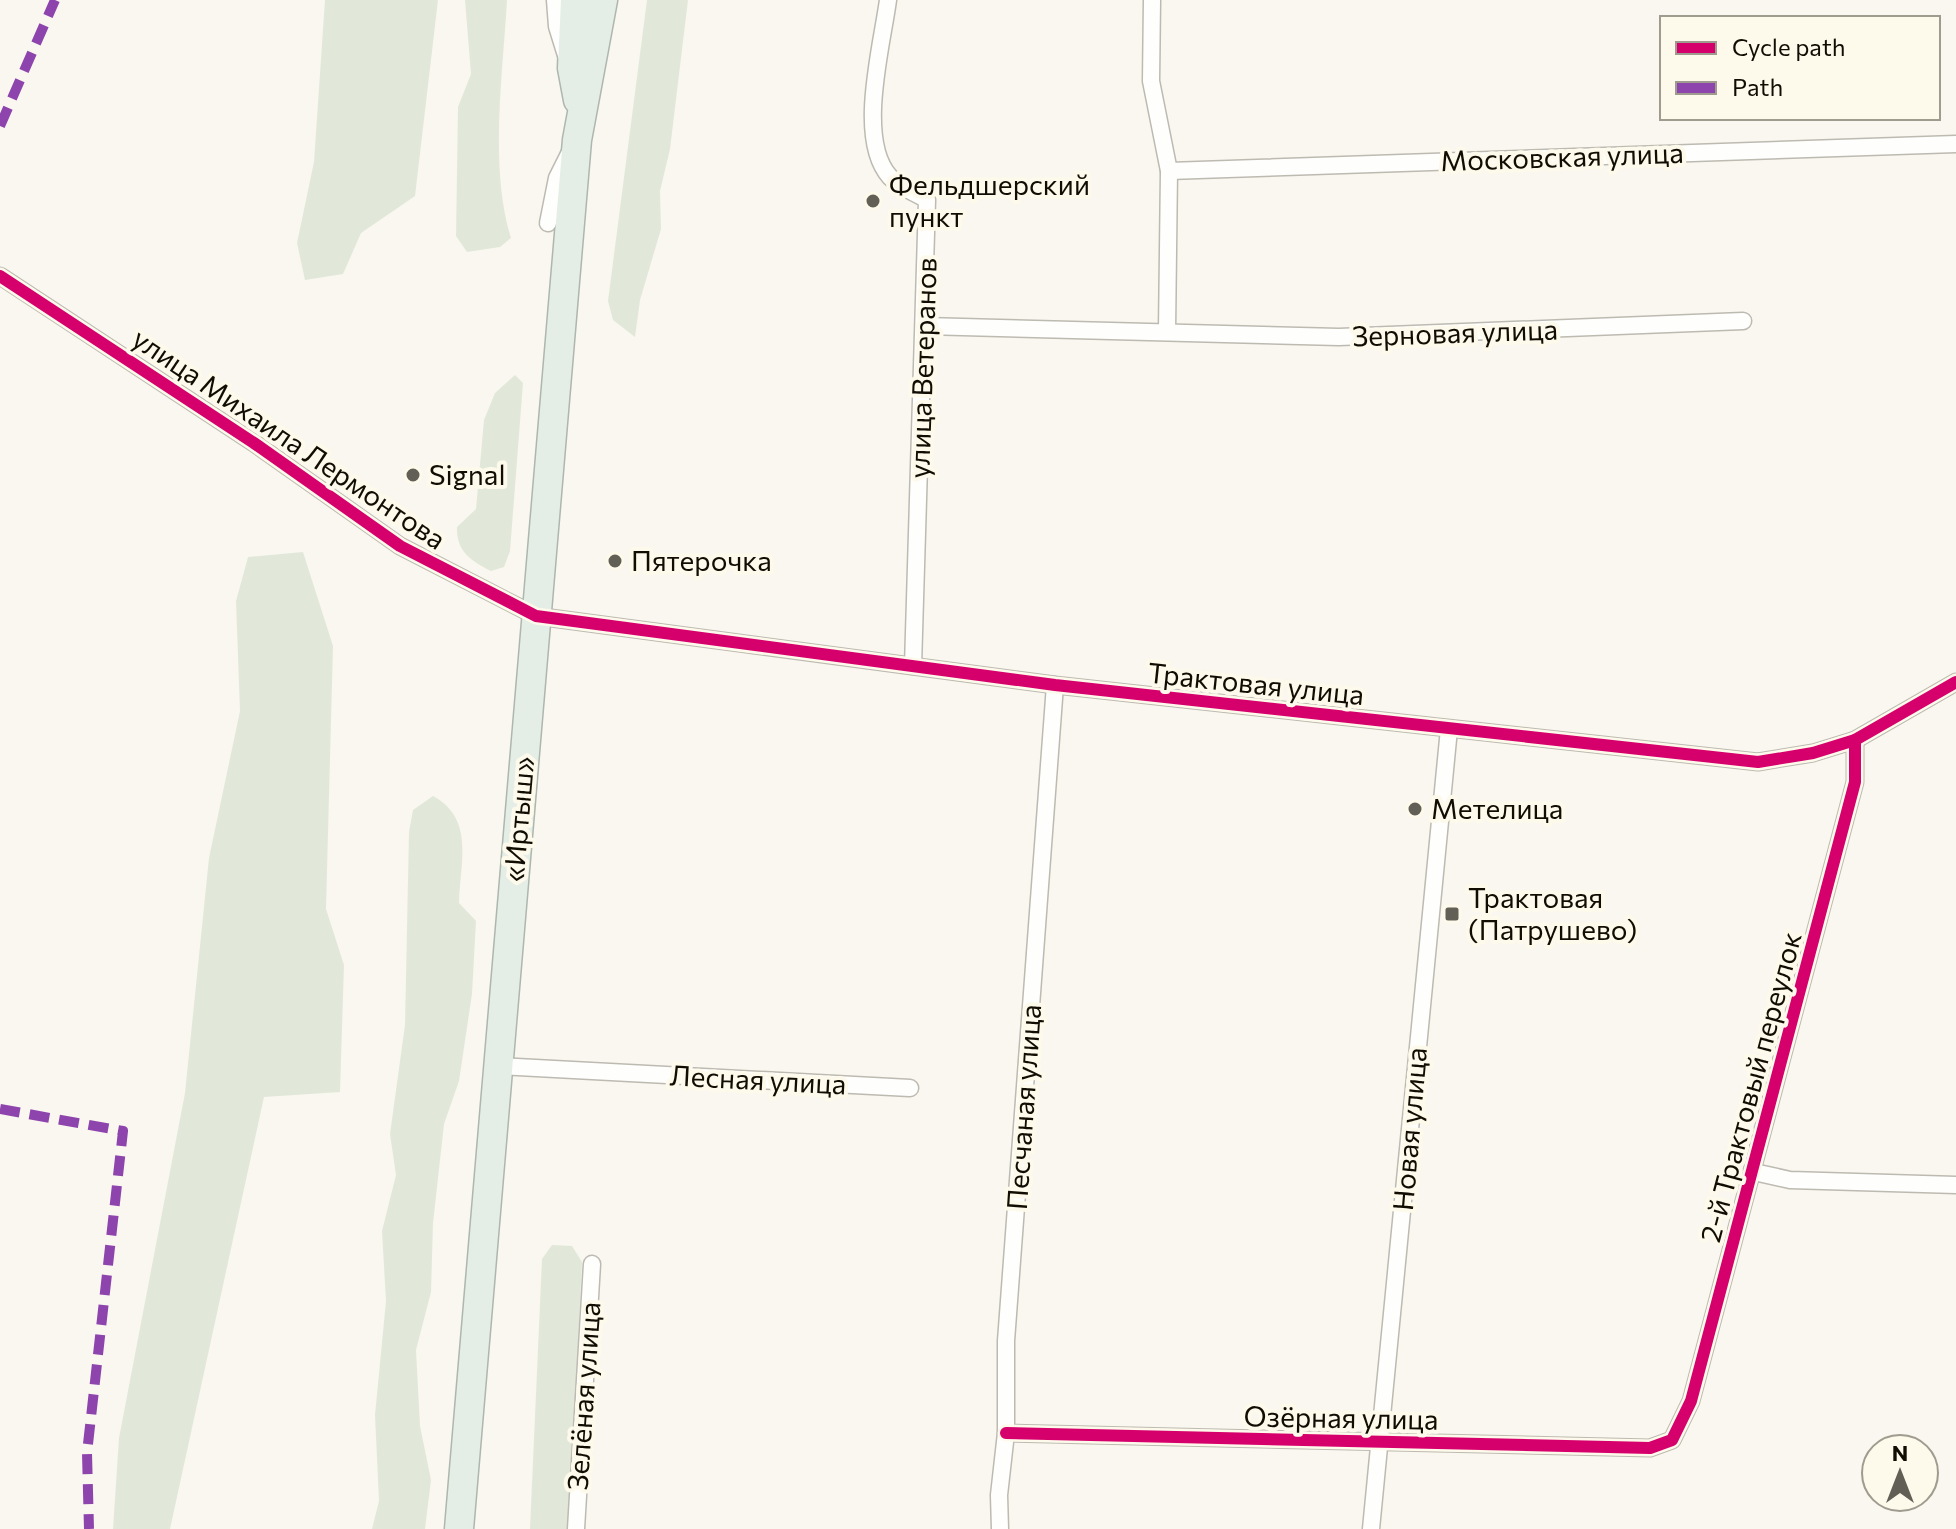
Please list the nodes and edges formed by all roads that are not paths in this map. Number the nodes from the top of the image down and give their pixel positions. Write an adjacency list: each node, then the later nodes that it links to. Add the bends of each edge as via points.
1 (557, 0): 6 (street)
2 (575, 0): 6 (highway, «Иртыш»)
3 (603, 0): 7 (highway, «Иртыш»)
4 (888, 0): 14 (street, улица Ветеранов, via 872,122 875,153 891,178 927,200)
5 (1152, 0): 10 (street, via 1151,81)
6 (572, 68): 7 (highway, «Иртыш»)
7 (580, 109): 8 (highway, «Иртыш»)
8 (577, 140): 11 (street, via 557,178); 16 (highway, «Иртыш»)
9 (1956, 144): 10 (street, Московская улица)
10 (1169, 171): 15 (street)
11 (548, 223)
12 (0, 276): 16 (street, улица Михаила Лермонтова, via 400,546)
13 (1743, 321): 15 (street, Зерновая улица, via 1339,337)
14 (925, 326): 15 (street, Зерновая улица); 17 (street, улица Ветеранов)
15 (1167, 331)
16 (536, 616): 17 (street, Трактовая улица); 22 (highway, «Иртыш»)
17 (913, 666): 19 (street, Трактовая улица)
18 (1956, 682): 21 (street, Трактовая улица)
19 (1055, 685): 20 (street, Трактовая улица); 27 (street, Песчаная улица, via 1007,1326)
20 (1449, 729): 21 (street, Трактовая улица, via 1758,762); 29 (street, Новая улица)
21 (1855, 740): 24 (street, 2-й Трактовый переулок, via 1855,782)
22 (497, 1066): 23 (street, Лесная улица); 30 (highway, «Иртыш»)
23 (910, 1088)
24 (1754, 1172): 25 (street, via 1790,1180); 28 (street, 2-й Трактовый переулок, via 1691,1401)
25 (1956, 1185)
26 (592, 1264): 31 (street, Зелёная улица)
27 (1006, 1433): 29 (street, Озёрная улица); 32 (street, Песчаная улица)
28 (1672, 1440): 29 (street, Озёрная улица, via 1650,1448)
29 (1380, 1443): 33 (street, Новая улица)
30 (459, 1529)
31 (576, 1529)
32 (1000, 1529)
33 (1371, 1529)

